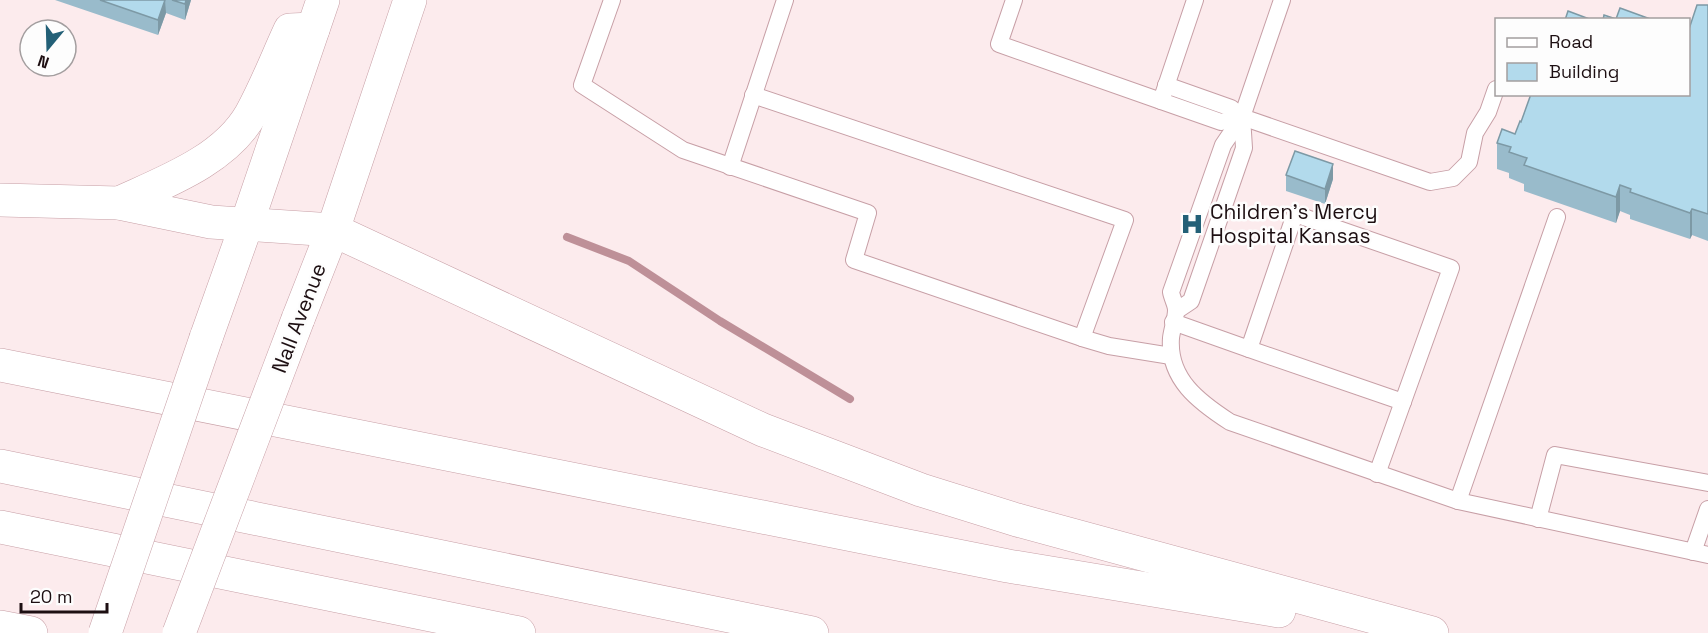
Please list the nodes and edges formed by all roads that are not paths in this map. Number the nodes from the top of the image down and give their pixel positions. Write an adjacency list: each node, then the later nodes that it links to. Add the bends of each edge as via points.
1 (410, 0): 17 (main road, Nall Avenue)
2 (612, 0): 12 (lane, via 582,85 683,150)
3 (785, 0): 10 (lane)
4 (1014, 0): 8 (lane, via 999,44)
5 (1196, 0): 8 (lane)
6 (1282, 0): 11 (lane)
7 (318, 14): 14 (main road, via 290,30 250,115 226,145 183,174); 16 (main road)
8 (1164, 93): 11 (lane, via 1231,108)
9 (1495, 94): 11 (lane, via 1476,133 1469,162 1453,178 1430,182)
10 (753, 95): 12 (lane); 19 (lane, via 1125,220)
11 (1242, 117): 18 (lane, via 1244,148 1191,301)
12 (730, 166): 19 (lane, via 868,213 854,260)
13 (0, 200): 14 (main road)
14 (119, 203): 16 (main road, via 211,222)
15 (1557, 217): 27 (lane)
16 (247, 224): 17 (main road); 34 (main road, bridge)
17 (333, 230): 35 (main road, Nall Avenue, bridge); 39 (main road, via 763,429 921,490 1017,520)
18 (1174, 317): 20 (lane); 21 (lane)
19 (1082, 338): 21 (lane)
20 (1249, 349): 23 (lane); 23 (lane, via 1295,214 1451,268)
21 (1171, 357): 25 (lane, via 1189,391 1230,422)
22 (0, 365): 38 (main road, via 1008,566)
23 (1403, 402): 25 (lane)
24 (0, 466): 37 (main road)
25 (1377, 474): 27 (lane)
26 (1708, 483): 29 (lane, via 1556,455)
27 (1458, 501): 29 (lane)
28 (1708, 509): 31 (lane)
29 (1538, 519): 31 (lane)
30 (0, 527): 36 (main road)
31 (1701, 554)
32 (0, 627): 33 (main road)
33 (31, 633)
34 (105, 633)
35 (179, 633)
36 (519, 633)
37 (812, 633)
38 (1414, 633)
39 (1432, 633)

